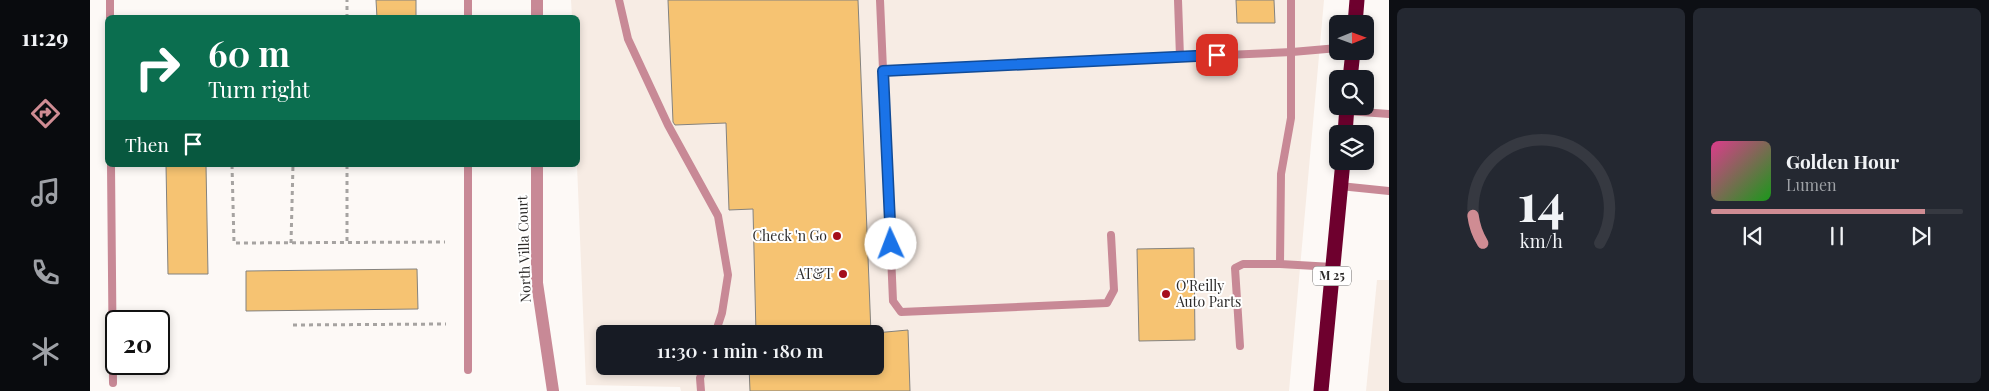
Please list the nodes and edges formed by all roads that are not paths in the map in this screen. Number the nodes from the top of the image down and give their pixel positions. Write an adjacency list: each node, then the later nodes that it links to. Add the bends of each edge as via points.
1 (110, 0): 9 (lane)
2 (468, 0): 10 (lane)
3 (537, 0): 11 (street)
4 (619, 0): 28 (lane, via 628,39 668,125 718,216 728,276)
5 (880, 0): 16 (lane)
6 (1178, 0): 15 (lane)
7 (1291, 0): 14 (lane)
8 (1357, 0): 12 (highway)
9 (110, 15)
10 (468, 15)
11 (537, 15)
12 (1356, 15)
13 (1329, 49): 14 (lane)
14 (1292, 52): 15 (lane); 26 (lane, via 1291,118 1281,174)
15 (1180, 56): 16 (lane)
16 (883, 71): 25 (lane, via 894,301 901,312 1107,303 1114,290)
17 (1374, 112): 18 (lane)
18 (1389, 114)
19 (111, 167): 32 (lane)
20 (468, 167): 30 (lane)
21 (537, 167): 33 (street, North Villa Court, via 537,283)
22 (1342, 170): 23 (highway, M 25)
23 (1340, 186): 24 (lane); 27 (highway, M 25)
24 (1389, 190)
25 (1111, 235)
26 (1280, 264): 27 (lane); 29 (lane, via 1243,264 1235,268)
27 (1333, 267): 35 (highway, M 25)
28 (718, 325)
29 (1240, 346)
30 (468, 370)
31 (701, 375): 34 (lane)
32 (113, 383)
33 (553, 391)
34 (701, 391)
35 (1322, 391)

